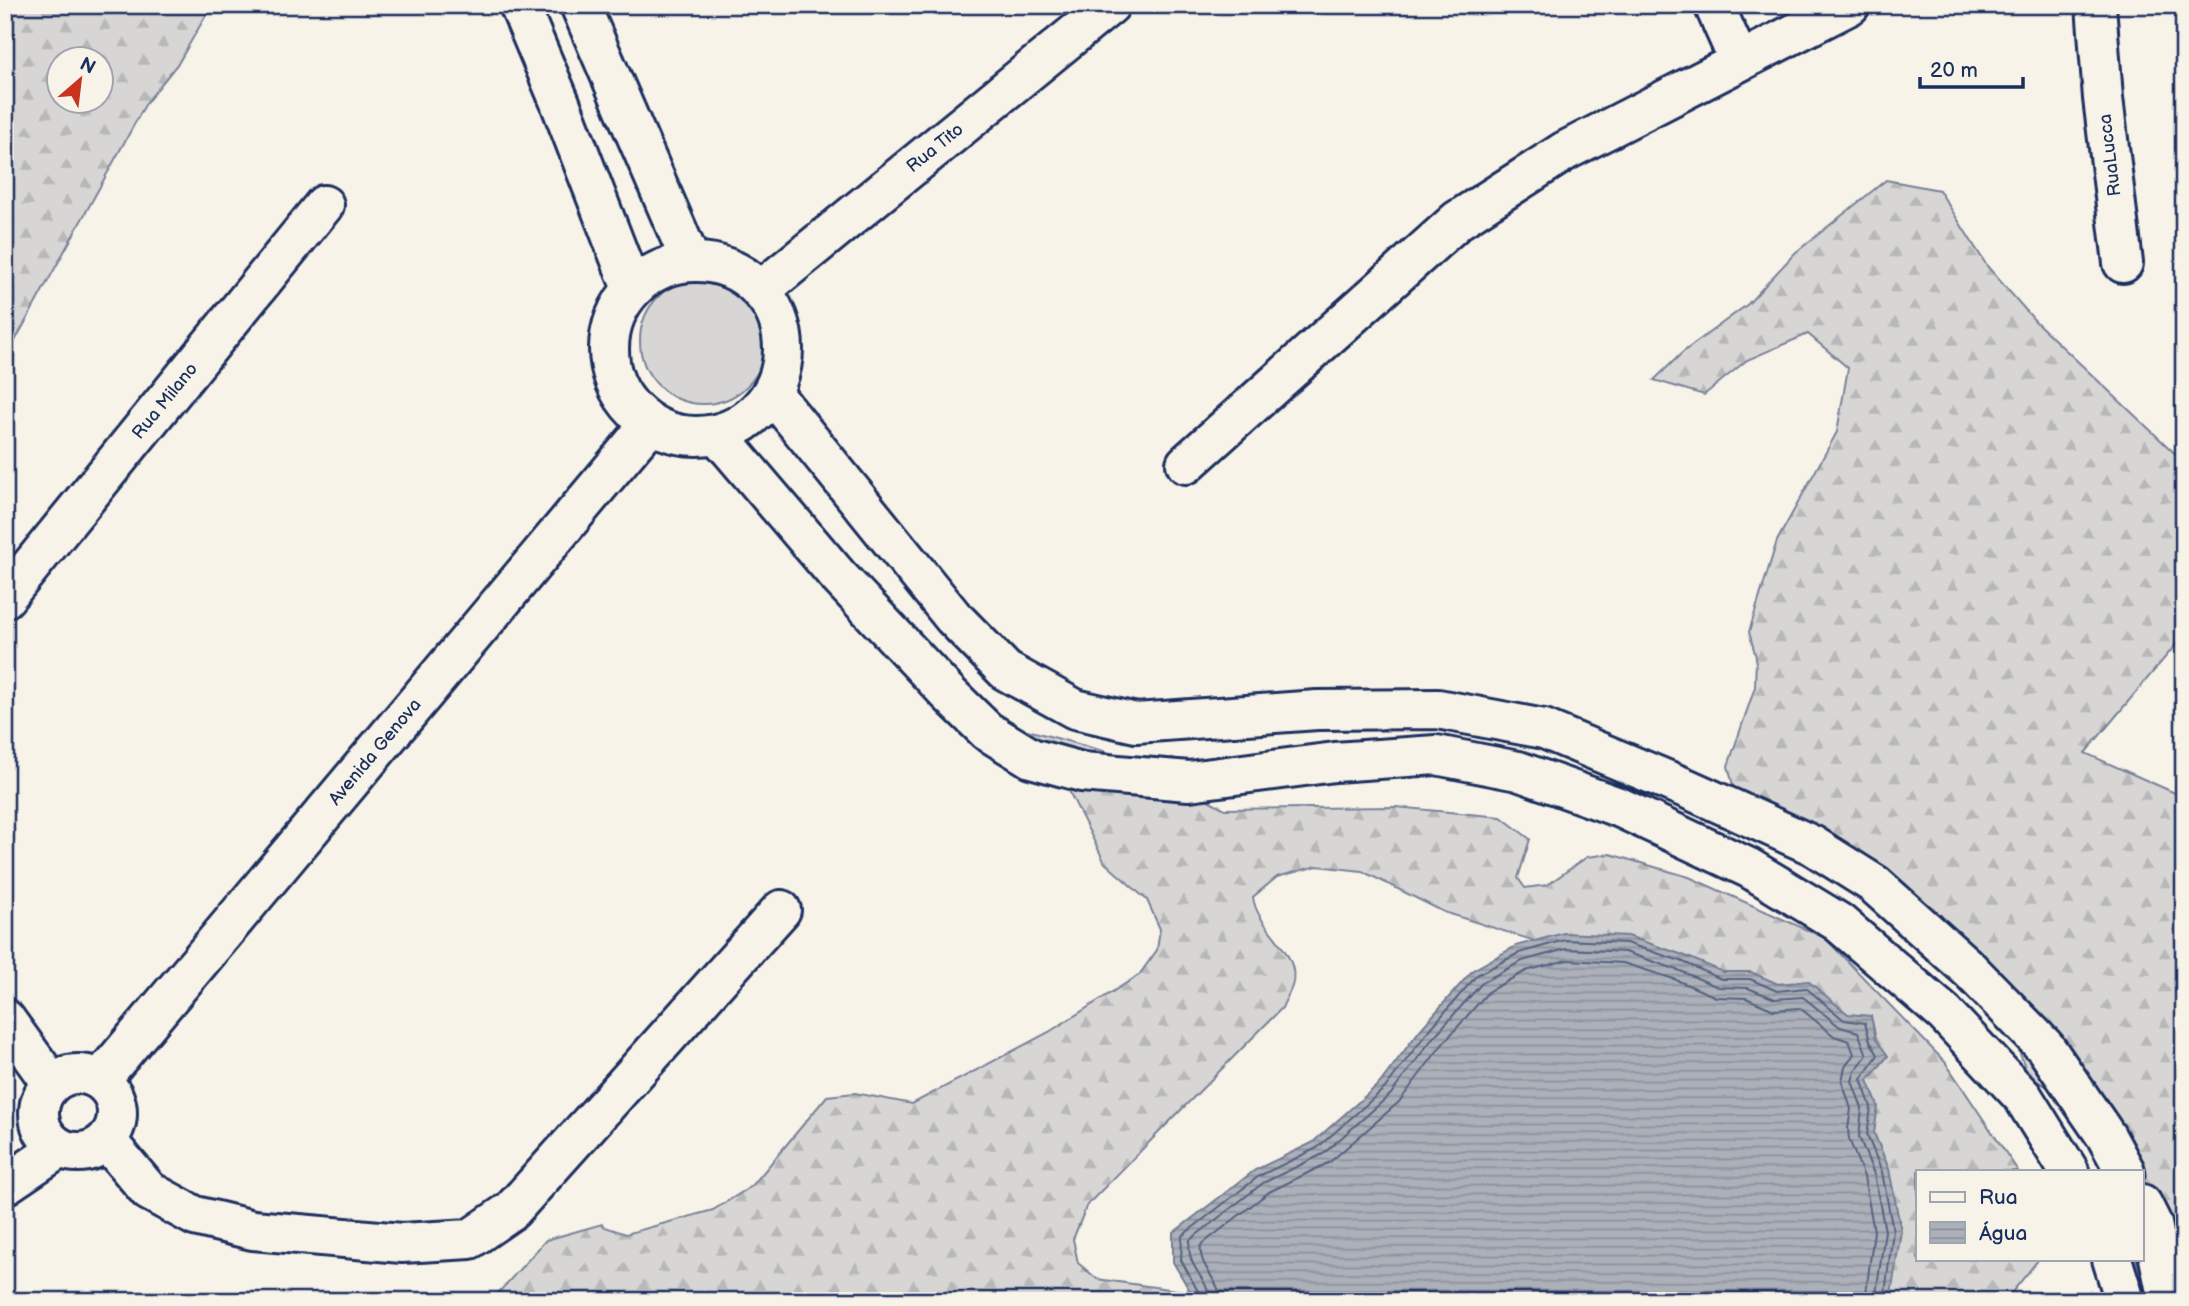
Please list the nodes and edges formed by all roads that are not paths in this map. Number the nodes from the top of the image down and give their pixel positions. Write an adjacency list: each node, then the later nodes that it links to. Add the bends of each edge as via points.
1 (519, 5): 11 (street)
2 (580, 5): 9 (street)
3 (1110, 5): 12 (street, Rua Tito)
4 (1714, 5): 7 (street)
5 (1850, 5): 7 (street)
6 (2096, 5): 10 (street, RuaLucca)
7 (1739, 61): 16 (street, via 1565,151 1458,220)
8 (324, 205): 17 (street, Rua Milano)
9 (691, 262): 11 (street, via 649,275); 12 (street, via 729,268)
10 (2123, 263)
11 (632, 289): 14 (street, via 617,311 609,336 609,362 618,388)
12 (760, 291): 13 (street, via 775,314 783,340 781,367)
13 (772, 393): 15 (street, via 749,419); 25 (street, via 953,617 1006,671 1075,709 1136,723 1317,710 1438,709 1544,729 1812,845 1874,884 1970,970 2045,1047)
14 (650, 424): 15 (street, via 694,437); 20 (street, Avenida Genova)
15 (717, 434): 24 (street, via 838,576 949,694 988,731 1031,758 1082,772 1189,781 1335,762 1436,755 1518,771 1621,808 1749,868 1838,922 1944,1013 2023,1097)
16 (1186, 464)
17 (5, 598)
18 (781, 910): 22 (street, via 512,1210 470,1239 402,1243 253,1230 195,1216 149,1191)
19 (5, 1019): 21 (street)
20 (100, 1080): 21 (street, via 75,1074); 22 (street, via 110,1089 118,1114)
21 (52, 1084): 23 (street, via 44,1093 39,1118 50,1140)
22 (106, 1140): 23 (street, via 86,1152)
23 (60, 1147): 26 (street)
24 (2068, 1170)
25 (2124, 1170)
26 (5, 1185)
27 (2144, 1208): 30 (street, via 2152,1224)
28 (2112, 1260): 29 (street)
29 (2125, 1301)
30 (2168, 1301)

